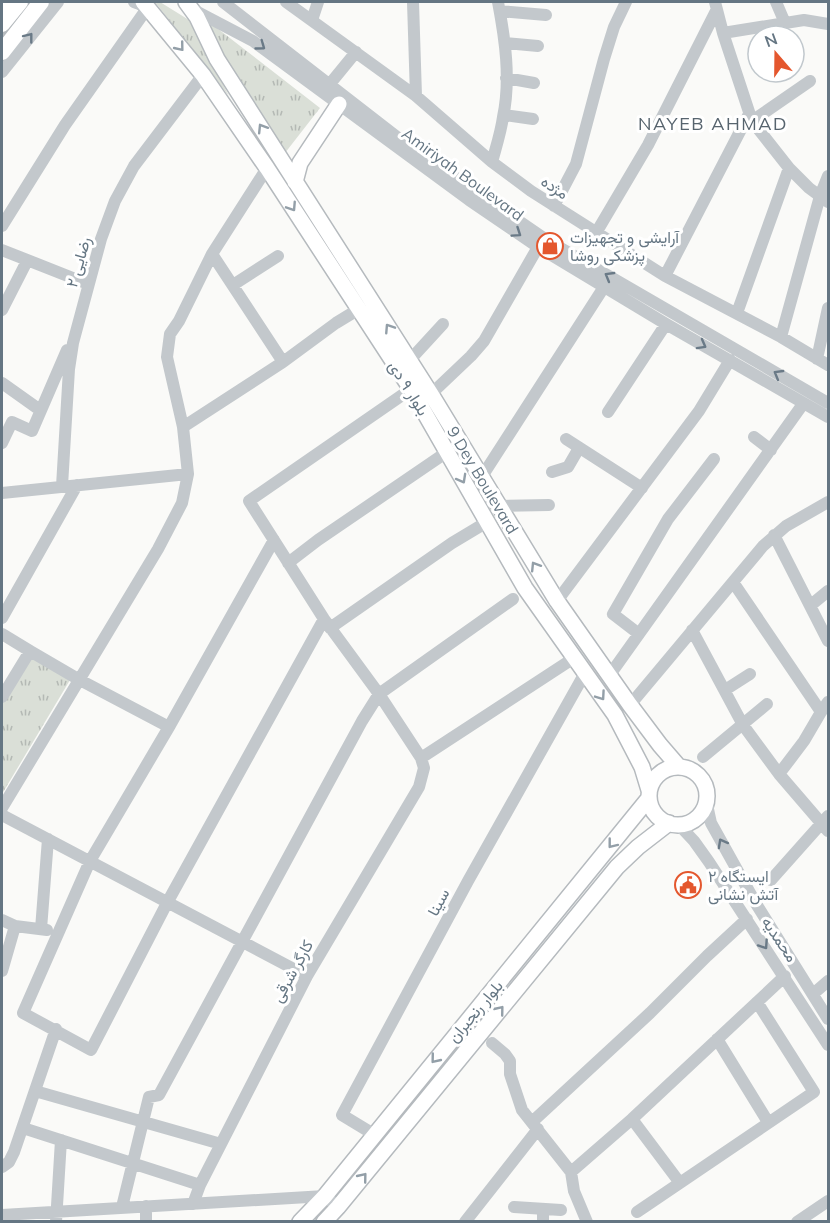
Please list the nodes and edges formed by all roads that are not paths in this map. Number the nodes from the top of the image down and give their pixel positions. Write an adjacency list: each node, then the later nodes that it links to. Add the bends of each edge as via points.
1 (20, 2): 17 (highway)
2 (41, 2): 22 (highway)
3 (58, 2): 24 (street, one-way to 3)
4 (223, 2): 29 (street, Amiriyah Boulevard)
5 (286, 2): 15 (street, مژده)
6 (318, 2): 15 (street)
7 (413, 2): 30 (street)
8 (626, 2): 41 (street, via 604,59 576,164)
9 (776, 2): 16 (street)
10 (142, 3): 25 (main road, بلوار ۹ دی, one-way to 25); 42 (street)
11 (185, 4): 31 (street, Amiriyah Boulevard, one-way to 31, via 253,41); 39 (main road, 9 Dey Boulevard, one-way to 11)
12 (499, 6): 14 (street); 20 (street)
13 (715, 6): 19 (street); 43 (street, via 648,145)
14 (546, 15)
15 (312, 20): 23 (street, مژده)
16 (785, 23): 18 (street, via 804,20); 19 (street)
17 (2, 24)
18 (828, 24)
19 (723, 33): 33 (street)
20 (506, 43): 21 (street); 26 (street)
21 (538, 46)
22 (2, 52)
23 (356, 52): 29 (street); 30 (street, مژده)
24 (2, 72)
25 (203, 75): 36 (main road, بلوار ۹ دی); 50 (street, رضایی ۲, via 134,166 101,239)
26 (506, 78): 28 (street); 32 (street)
27 (810, 81): 33 (street)
28 (534, 82)
29 (328, 86): 68 (street, Amiriyah Boulevard, one-way to 29, via 546,239)
30 (416, 96): 35 (street, مژده)
31 (339, 105): 39 (main road, via 300,163); 44 (street, Amiriyah Boulevard, one-way to 44)
32 (504, 115): 34 (street); 35 (street)
33 (751, 117): 37 (street); 49 (street)
34 (533, 119)
35 (492, 162): 41 (street, مژده)
36 (267, 168): 46 (street); 54 (main road, بلوار ۹ دی, one-way to 54)
37 (789, 168): 40 (street); 56 (street)
38 (828, 176): 40 (street)
39 (295, 182): 62 (main road, 9 Dey Boulevard, one-way to 39)
40 (824, 199): 60 (street)
41 (554, 206): 43 (street, مژده)
42 (2, 226)
43 (596, 233): 49 (street, مژده)
44 (538, 247): 52 (street, Amiriyah Boulevard); 67 (street, via 484,341)
45 (2, 250): 48 (street)
46 (212, 254): 51 (street); 73 (street, via 170,334 167,357)
47 (278, 256): 51 (street)
48 (27, 261): 50 (street); 55 (street)
49 (665, 276): 56 (street, مژده)
50 (88, 284): 57 (street, رضایی ۲)
51 (232, 285): 63 (street)
52 (604, 287): 59 (street, Amiriyah Boulevard); 83 (street)
53 (828, 308): 64 (street)
54 (359, 309): 63 (street); 66 (main road, بلوار ۹ دی)
55 (2, 310)
56 (737, 314): 60 (street, مژده)
57 (80, 321): 70 (street); 85 (street, رضایی ۲, via 69,369)
58 (442, 324): 62 (street)
59 (666, 324): 61 (street, Amiriyah Boulevard, one-way to 61); 71 (street)
60 (781, 337): 64 (street, مژده)
61 (729, 360): 69 (street, Amiriyah Boulevard); 86 (street, via 699,411)
62 (409, 361): 67 (main road, 9 Dey Boulevard)
63 (283, 362): 73 (street)
64 (823, 362)
65 (2, 383): 70 (street)
66 (411, 389): 79 (main road, بلوار ۹ دی); 93 (street, via 249,501)
67 (431, 394): 83 (main road, 9 Dey Boulevard)
68 (828, 403)
69 (803, 404): 72 (street, Amiriyah Boulevard); 78 (street)
70 (40, 410): 76 (street, via 32,431 12,422)
71 (608, 412)
72 (828, 417)
73 (183, 428): 82 (street)
74 (754, 437): 78 (street)
75 (566, 440): 77 (street)
76 (2, 444)
77 (579, 448): 81 (street, via 568,467); 86 (street)
78 (771, 450): 104 (street)
79 (447, 452): 91 (main road, بلوار ۹ دی, one-way to 91); 94 (street)
80 (714, 459): 104 (street, via 668,519 613,614)
81 (552, 472)
82 (188, 474): 84 (street); 111 (street, via 173,521)
83 (481, 478): 90 (main road, 9 Dey Boulevard)
84 (77, 485): 85 (street); 100 (street)
85 (62, 486): 87 (street)
86 (642, 488): 98 (street)
87 (2, 493)
88 (828, 502): 92 (street)
89 (549, 505): 90 (street)
90 (498, 506): 98 (main road, 9 Dey Boulevard, one-way to 90)
91 (487, 522): 101 (street); 107 (main road, بلوار ۹ دی, via 525,588)
92 (774, 535): 95 (street); 99 (street)
93 (274, 540): 94 (street); 119 (street)
94 (288, 563): 101 (street)
95 (733, 582): 102 (street); 117 (street)
96 (828, 593): 99 (street)
97 (513, 599): 114 (street)
98 (557, 602): 110 (main road, 9 Dey Boulevard)
99 (811, 604): 105 (street)
100 (2, 618)
101 (327, 624): 114 (street); 133 (street)
102 (692, 630): 112 (street); 116 (street)
103 (2, 634): 106 (street)
104 (639, 634): 110 (street)
105 (828, 641)
106 (30, 651): 111 (street); 113 (street)
107 (574, 658): 108 (main road, بلوار ۹ دی); 121 (street)
108 (585, 673): 124 (main road, بلوار ۹ دی, one-way to 124, via 615,715 642,767); 157 (street, سینا, via 342,1116)
109 (750, 674): 112 (street)
110 (609, 676): 116 (main road, 9 Dey Boulevard)
111 (78, 679): 119 (street); 126 (street)
112 (725, 690): 118 (street)
113 (2, 694)
114 (379, 694): 121 (street); 139 (street)
115 (767, 704): 118 (street)
116 (630, 705): 122 (main road, 9 Dey Boulevard)
117 (824, 707): 123 (street)
118 (743, 725): 120 (street); 123 (street)
119 (169, 727): 131 (street)
120 (703, 757)
121 (421, 758): 141 (street, کارگر شرقی, via 424,768 419,787)
122 (679, 767): 124 (main road, via 663,770 652,782); 125 (main road, via 697,774 703,781)
123 (779, 774): 129 (street)
124 (649, 794): 128 (main road, via 655,814); 157 (main road, بلوار رنجبران, one-way to 157)
125 (706, 800): 128 (main road, via 697,817); 144 (street, محمدیه, one-way to 125, via 754,902 711,823)
126 (2, 808)
127 (2, 815): 130 (street)
128 (674, 824): 134 (street, محمدیه, via 694,841); 170 (main road, بلوار رنجبران, one-way to 128, via 617,867 638,847)
129 (826, 824): 132 (street)
130 (48, 839): 131 (street); 137 (street)
131 (90, 861): 133 (street); 138 (street)
132 (771, 880)
133 (167, 903): 139 (street); 147 (street, via 91,1050)
134 (747, 919): 142 (street, محمدیه, one-way to 142); 155 (street)
135 (2, 920): 136 (street)
136 (15, 926): 137 (street); 140 (street)
137 (41, 929): 138 (street)
138 (57, 932): 147 (street, via 22,1012)
139 (242, 943): 141 (street); 154 (street, via 159,1095 149,1097)
140 (2, 971)
141 (307, 976): 159 (street, کارگر شرقی)
142 (785, 976): 145 (street); 150 (street, محمدیه)
143 (828, 981): 144 (street)
144 (813, 994): 146 (street, محمدیه)
145 (757, 1002): 148 (street); 153 (street, via 814,1092)
146 (828, 1019)
147 (56, 1029): 151 (street)
148 (717, 1039): 152 (street); 153 (street)
149 (492, 1043): 155 (street, via 509,1058 522,1110)
150 (828, 1045)
151 (35, 1091): 154 (street); 156 (street)
152 (632, 1119): 162 (street); 163 (street)
153 (768, 1122): 163 (street)
154 (143, 1123): 159 (street); 160 (street)
155 (535, 1125): 162 (street); 180 (street)
156 (23, 1128): 158 (street); 161 (street, via 11,1160)
157 (375, 1135): 165 (main road, بلوار رنجبران)
158 (61, 1140): 160 (street); 176 (street)
159 (221, 1144): 164 (street, کارگر شرقی)
160 (132, 1164): 164 (street); 169 (street)
161 (2, 1167)
162 (571, 1172): 181 (street, via 574,1191)
163 (680, 1183): 173 (street)
164 (200, 1185): 167 (street, کارگر شرقی)
165 (325, 1196): 167 (street); 170 (street); 178 (main road, بلوار رنجبران)
166 (828, 1201): 182 (street)
167 (193, 1204): 168 (street)
168 (146, 1206): 169 (street); 177 (street)
169 (122, 1207): 176 (street)
170 (338, 1207): 179 (main road, بلوار رنجبران)
171 (514, 1208): 175 (street)
172 (561, 1210): 175 (street)
173 (637, 1212)
174 (2, 1215): 176 (street)
175 (543, 1215)
176 (56, 1216)
177 (146, 1221)
178 (300, 1221)
179 (324, 1221)
180 (465, 1221)
181 (588, 1221)
182 (797, 1221)

